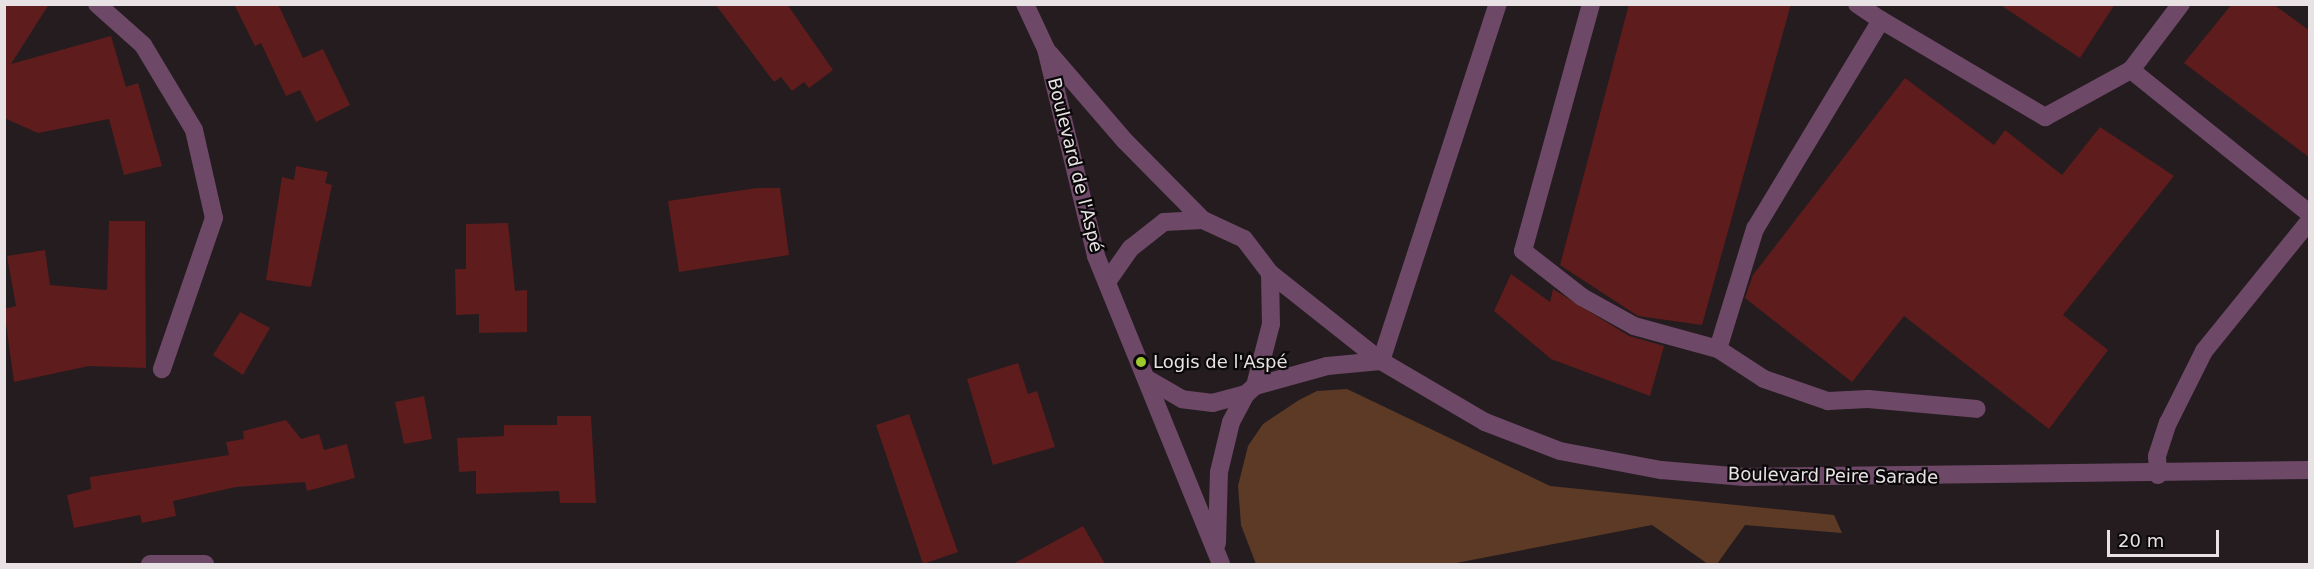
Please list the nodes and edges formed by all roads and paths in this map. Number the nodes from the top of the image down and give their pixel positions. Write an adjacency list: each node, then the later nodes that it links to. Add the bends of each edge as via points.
1 (97, 4): 17 (street, via 143,45 194,130 214,218)
2 (1025, 4): 8 (street, Boulevard de l'Aspé)
3 (1498, 4): 16 (street)
4 (1591, 4): 15 (street, via 1523,251 1582,297 1634,326)
5 (1857, 4): 7 (street)
6 (2181, 4): 9 (street)
7 (1881, 20): 9 (street, via 2045,117); 15 (street, via 1755,229)
8 (1046, 49): 11 (street, Boulevard de l'Aspé, via 1125,141); 14 (street, Boulevard de l'Aspé, via 1096,256)
9 (2132, 70): 10 (street)
10 (2310, 214)
11 (1203, 219): 13 (street, via 1244,239); 14 (street, via 1164,222 1131,248)
12 (2310, 220): 22 (street, via 2204,351 2168,423 2157,456)
13 (1270, 273): 16 (street, Boulevard Peire Sarade); 19 (street, via 1271,324)
14 (1109, 279): 18 (street)
15 (1718, 349): 20 (street, via 1764,379 1828,401 1868,399)
16 (1380, 361): 19 (street, via 1327,366); 22 (street, Boulevard Peire Sarade, via 1485,422 1549,447 1661,470 1866,479)
17 (162, 369)
18 (1148, 380): 19 (street, via 1182,399 1213,403); 23 (street)
19 (1250, 390): 23 (street, via 1231,422 1219,472)
20 (1977, 409)
21 (2310, 470): 22 (street, Boulevard Peire Sarade)
22 (2158, 475)
23 (1219, 558)
24 (150, 564): 25 (street)
25 (205, 564)

